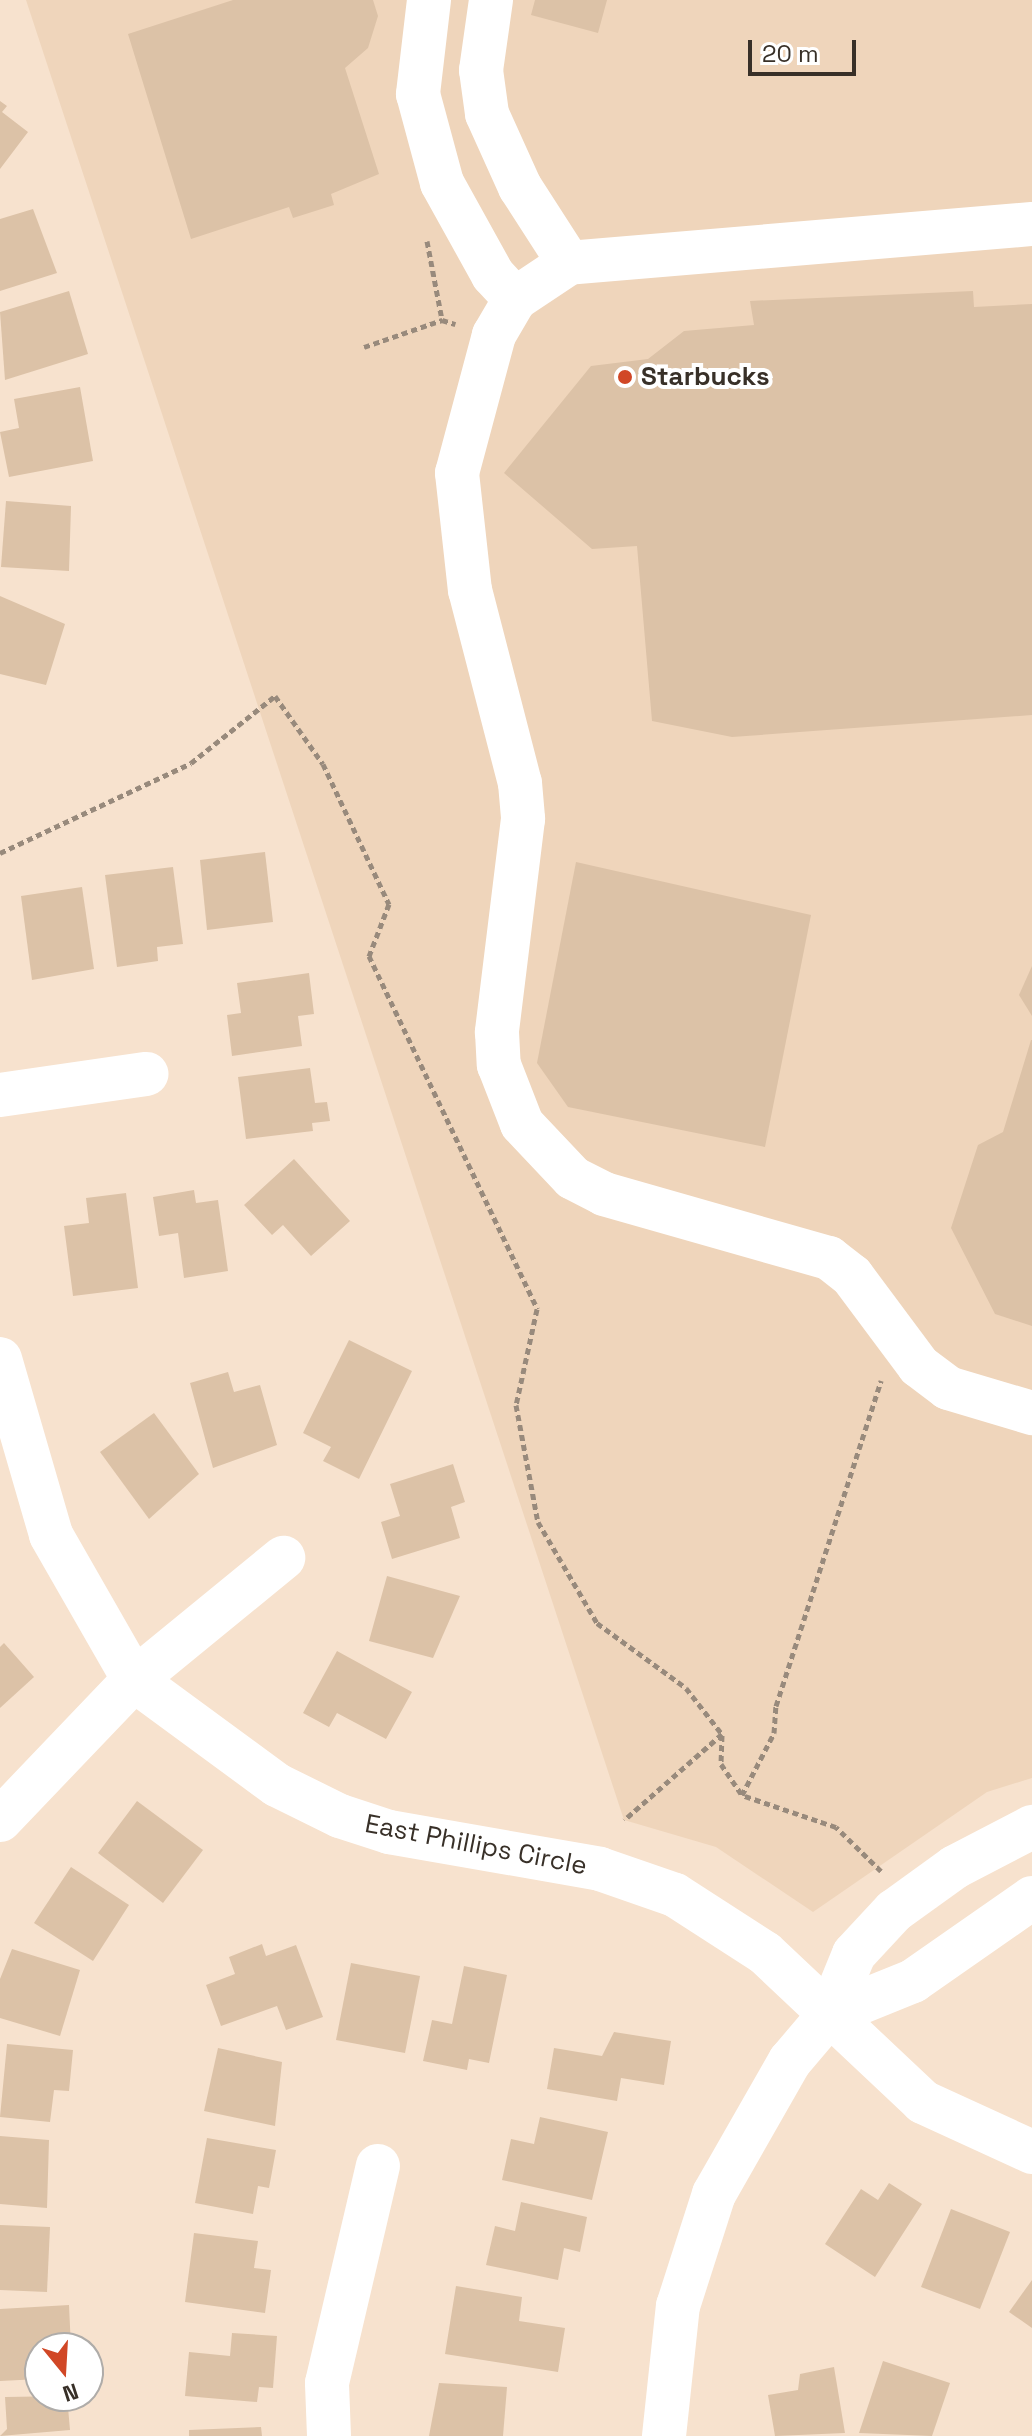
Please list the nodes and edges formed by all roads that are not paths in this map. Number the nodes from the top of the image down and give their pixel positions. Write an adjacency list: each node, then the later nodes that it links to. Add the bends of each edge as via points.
1 (429, 0): 5 (street, via 418,94 442,183 493,275)
2 (491, 0): 4 (street, via 481,70 487,114 520,187)
3 (1032, 224): 4 (street)
4 (569, 263): 5 (street)
5 (515, 299): 9 (street, via 494,335 457,473 470,590 523,819 497,1032 499,1065 522,1124 573,1178 641,1207 804,1245 852,1276 896,1334 948,1388)
6 (146, 1074): 7 (street)
7 (0, 1095)
8 (1, 1366): 11 (street, East Phillips Circle, via 51,1535)
9 (1032, 1413)
10 (283, 1558): 11 (street)
11 (134, 1680): 12 (street); 15 (street, East Phillips Circle, via 277,1785 340,1816 389,1832 600,1869 675,1895 765,1953)
12 (0, 1820)
13 (1032, 1827): 15 (street, via 911,1899 854,1954)
14 (1032, 1898): 15 (street, via 913,1981)
15 (829, 2015): 16 (street, East Phillips Circle, via 923,2102); 19 (street, via 790,2061 714,2194 678,2306)
16 (1032, 2152)
17 (378, 2166): 18 (street, via 327,2383)
18 (329, 2436)
19 (664, 2436)

